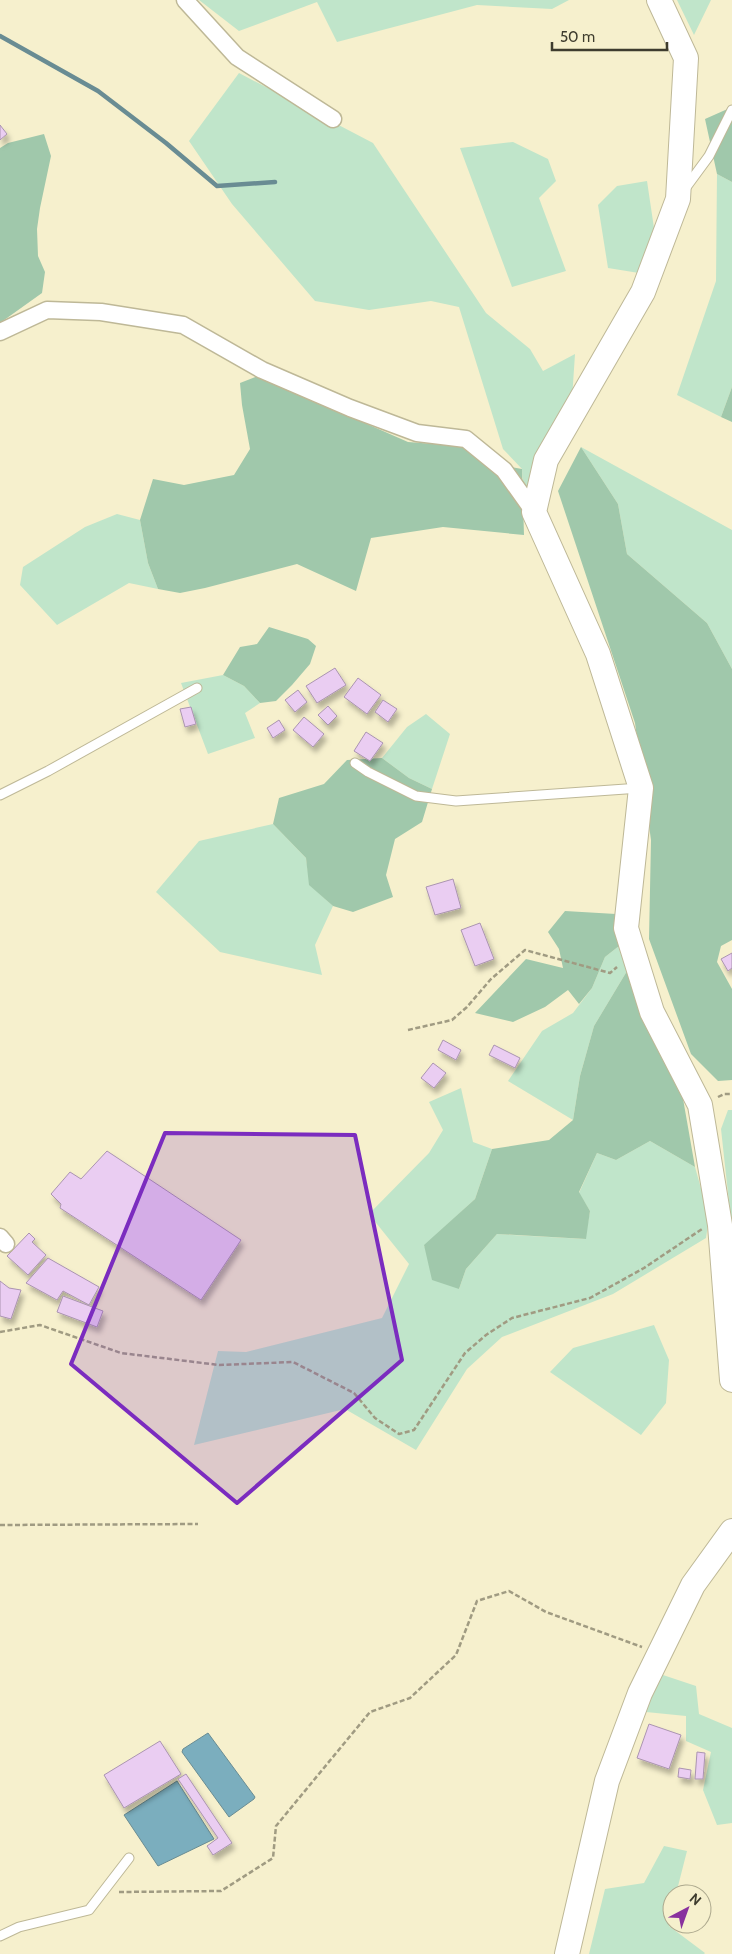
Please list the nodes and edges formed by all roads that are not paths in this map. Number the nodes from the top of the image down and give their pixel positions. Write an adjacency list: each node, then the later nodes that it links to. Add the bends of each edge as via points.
1 (184, 0): 4 (street, via 237,57)
2 (659, 0): 5 (street, via 686,58)
3 (732, 110): 5 (lane, via 709,156)
4 (333, 119)
5 (678, 198): 7 (street, via 643,292 546,460)
6 (0, 332): 7 (street, via 47,310 101,312 183,325 262,370 350,408 417,433 466,438 504,470)
7 (534, 512): 10 (street, via 598,654)
8 (197, 688): 11 (lane, via 48,772)
9 (356, 763): 10 (lane, via 416,796 456,801)
10 (641, 788): 12 (street, via 626,928 652,1012 700,1105 720,1224)
11 (0, 795)
12 (732, 1380)
13 (732, 1531): 16 (street, via 693,1586 640,1693 607,1781)
14 (129, 1858): 15 (lane, via 89,1910 20,1927)
15 (0, 1936)
16 (568, 1954)

